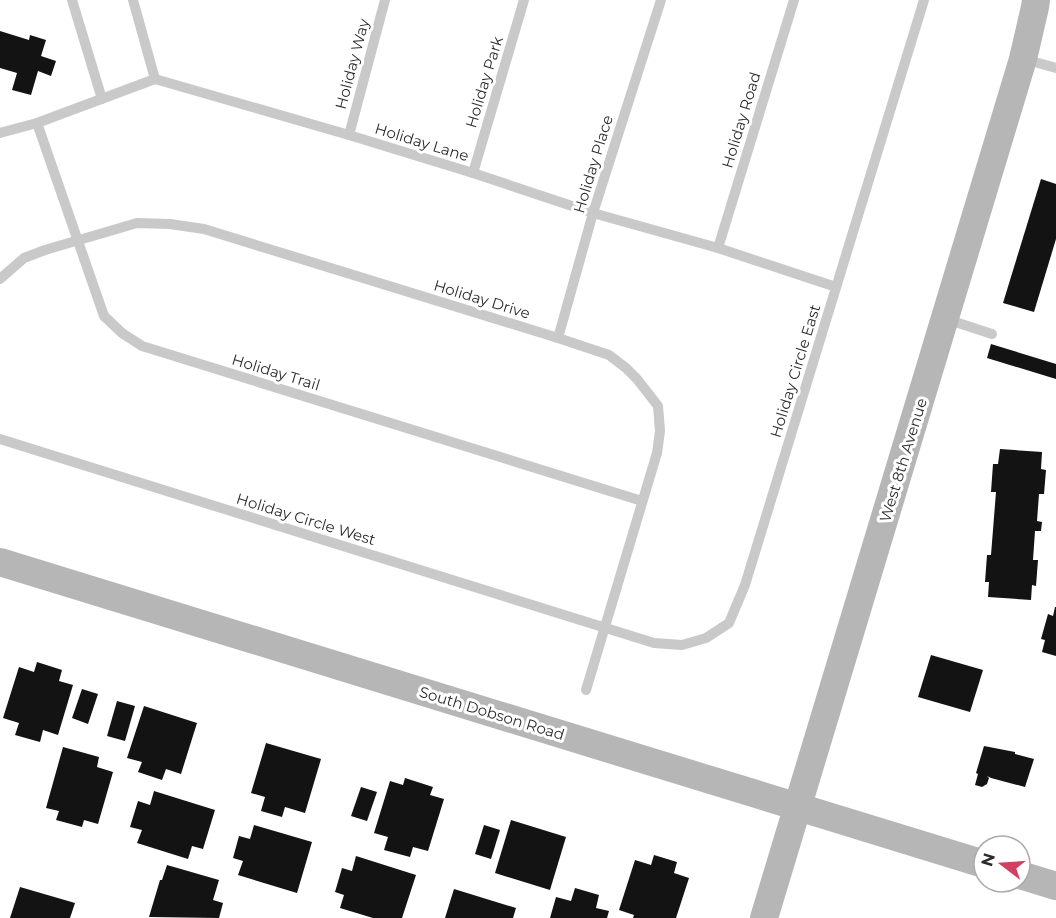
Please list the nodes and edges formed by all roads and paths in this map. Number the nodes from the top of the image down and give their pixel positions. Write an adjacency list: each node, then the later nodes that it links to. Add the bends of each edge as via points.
1 (72, 0): 12 (lane)
2 (133, 0): 11 (lane)
3 (385, 0): 15 (lane, Holiday Way)
4 (524, 0): 16 (lane, Holiday Park)
5 (660, 0): 17 (lane, Holiday Place)
6 (794, 0): 19 (lane, Holiday Road)
7 (924, 0): 21 (lane, Holiday Circle East)
8 (1036, 0): 9 (main road, West 8th Avenue)
9 (1023, 59): 10 (lane); 22 (main road, West 8th Avenue)
10 (1056, 68)
11 (155, 79): 12 (lane); 15 (lane, Holiday Lane)
12 (102, 99): 13 (lane)
13 (37, 123): 14 (lane); 18 (lane, Holiday Trail)
14 (0, 133)
15 (349, 135): 16 (lane, Holiday Lane)
16 (473, 173): 17 (lane, Holiday Lane)
17 (593, 213): 19 (lane, Holiday Lane); 24 (lane, Holiday Place)
18 (77, 241): 20 (lane, Holiday Drive, via 24,258); 24 (lane, Holiday Drive, via 137,223 204,229); 26 (lane, Holiday Trail, via 104,315 142,346)
19 (718, 248): 21 (lane, Holiday Lane)
20 (0, 279)
21 (836, 287): 28 (lane, Holiday Circle East, via 745,585 729,624 706,638 682,645 654,643)
22 (945, 319): 23 (lane); 30 (main road, West 8th Avenue)
23 (992, 334)
24 (558, 338): 26 (lane, Holiday Drive, via 609,356 638,379 657,406 657,453)
25 (0, 439): 28 (lane, Holiday Circle West)
26 (642, 501): 28 (lane, Holiday Drive)
27 (0, 562): 30 (main road, South Dobson Road)
28 (604, 628): 29 (lane, Holiday Drive)
29 (586, 690)
30 (798, 806): 31 (main road, South Dobson Road); 34 (main road, West 8th Avenue)
31 (972, 860)
32 (1032, 879): 33 (main road)
33 (1056, 886)
34 (764, 918)

